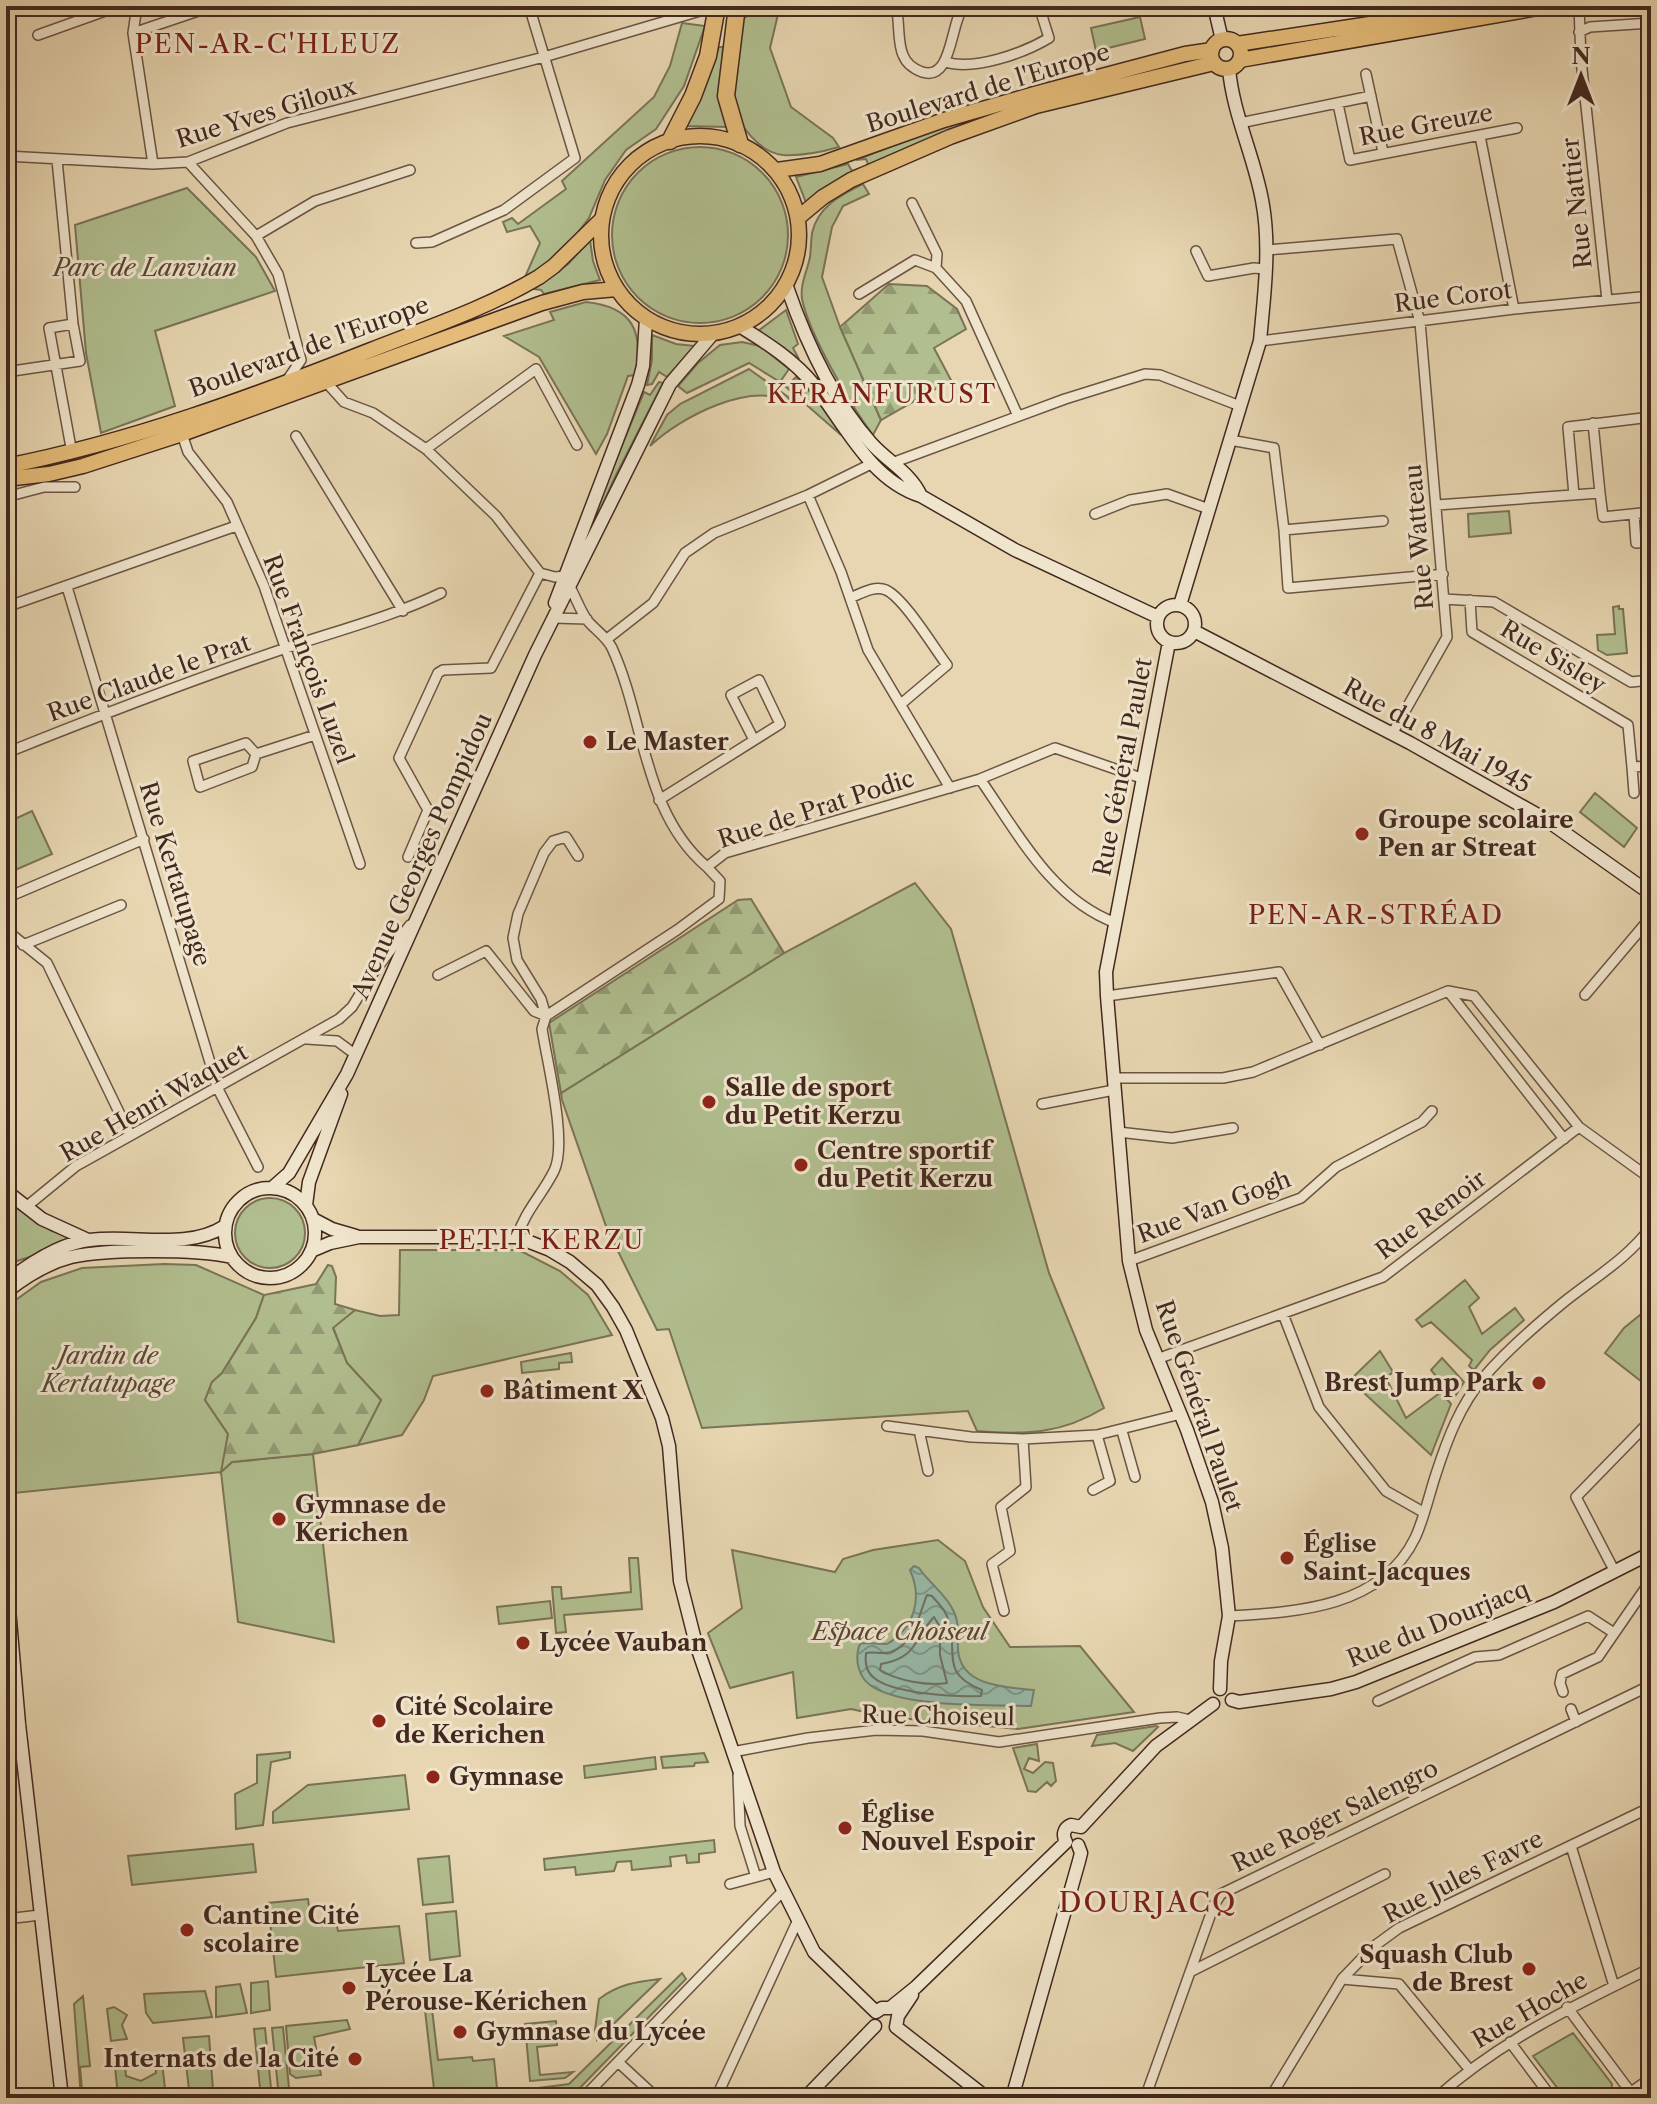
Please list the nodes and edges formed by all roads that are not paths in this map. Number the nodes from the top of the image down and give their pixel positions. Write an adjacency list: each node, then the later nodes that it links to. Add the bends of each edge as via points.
1 (119, 6): 18 (street)
2 (137, 6): 17 (street)
3 (213, 6): 17 (street)
4 (529, 6): 20 (street)
5 (717, 6): 20 (street, Rue Yves Giloux); 29 (highway, via 708,56)
6 (737, 6): 30 (highway, via 726,96)
7 (896, 6): 21 (street, via 903,55 912,67 925,73)
8 (964, 6): 21 (street)
9 (1039, 6): 21 (street, via 1049,38 1028,50 960,66)
10 (1214, 6): 19 (street)
11 (1488, 6): 14 (main road, Boulevard de l'Europe)
12 (1549, 6): 14 (main road, Boulevard de l'Europe)
13 (1579, 6): 16 (street, Rue Nattier)
14 (1446, 14): 19 (main road, Boulevard de l'Europe); 22 (main road, Boulevard de l'Europe)
15 (1651, 23): 16 (street)
16 (1579, 32): 51 (street, Rue Nattier)
17 (133, 33): 35 (street)
18 (38, 35)
19 (1221, 49): 22 (main road, via 1221,68); 22 (main road, via 1241,53); 37 (main road, Boulevard de l'Europe, via 1024,96 820,164); 39 (main road, Boulevard de l'Europe, via 950,137 851,180)
20 (544, 57): 34 (street, Rue Yves Giloux, via 287,123); 42 (street, via 575,158 504,210 432,242)
21 (946, 62)
22 (1234, 64): 26 (street)
23 (1366, 74): 24 (street)
24 (1371, 96): 25 (street); 31 (street)
25 (1338, 104): 26 (street); 31 (street, Rue Greuze, via 1350,160)
26 (1240, 123): 43 (street, via 1262,199)
27 (1517, 128): 28 (street, Rue Greuze)
28 (1480, 136): 31 (street, Rue Greuze); 52 (street)
29 (670, 141): 30 (main road, via 714,137); 40 (main road, via 646,152 617,180)
30 (740, 144): 37 (main road)
31 (1383, 152)
32 (6, 156): 33 (street, Rue Yves Giloux)
33 (57, 160): 35 (street, Rue Yves Giloux); 55 (street)
34 (188, 162): 35 (street, Rue Yves Giloux); 41 (street)
35 (153, 164)
36 (410, 170): 41 (street, via 315,201)
37 (777, 170): 39 (main road)
38 (912, 203): 45 (street, via 937,254)
39 (799, 217): 47 (main road, via 800,241)
40 (602, 219): 48 (main road, via 601,250); 62 (main road, Boulevard de l'Europe, via 554,266 524,286 424,330)
41 (256, 236): 59 (street, via 278,274)
42 (416, 243)
43 (1266, 250): 46 (street); 54 (street, Rue Watteau, via 1397,239)
44 (1196, 251): 46 (street, via 1208,276)
45 (936, 268): 49 (street, via 915,260); 65 (street, via 966,301)
46 (1265, 269): 58 (street)
47 (787, 287): 56 (main road); 75 (street, via 824,374 871,443)
48 (617, 289): 53 (main road); 62 (main road, Boulevard de l'Europe, via 542,303)
49 (859, 294)
50 (1651, 296): 51 (street, Rue Corot)
51 (1607, 300): 52 (street, Rue Corot)
52 (1514, 309): 54 (street, Rue Corot)
53 (646, 319): 57 (main road, via 666,330); 95 (street, Avenue Georges Pompidou, via 638,385)
54 (1420, 322): 58 (street, Rue Corot); 84 (street, Rue Watteau)
55 (73, 324): 60 (street, via 49,328); 60 (street, via 80,361)
56 (741, 327): 57 (main road); 74 (street, via 813,383)
57 (711, 336): 95 (street, Avenue Georges Pompidou, via 670,384)
58 (1260, 341): 64 (street)
59 (301, 360): 62 (street); 63 (street)
60 (56, 365): 61 (street); 73 (street)
61 (6, 372)
62 (328, 381): 63 (main road, Boulevard de l'Europe); 68 (main road, Boulevard de l'Europe); 72 (street, via 344,402 373,413)
63 (285, 383): 73 (main road, Boulevard de l'Europe)
64 (1240, 406): 65 (street, via 1145,374); 70 (street)
65 (1018, 416): 75 (street)
66 (1651, 417): 67 (street)
67 (1593, 423): 79 (street); 81 (street, via 1568,427)
68 (182, 434): 77 (main road, Boulevard de l'Europe, via 83,466); 90 (street, Rue François Luzel, via 188,452 227,502)
69 (296, 436): 103 (street)
70 (1230, 440): 85 (street); 91 (street, via 1274,448)
71 (577, 445): 72 (street, via 536,369)
72 (426, 449): 93 (street, via 496,516)
73 (72, 453): 76 (main road, Boulevard de l'Europe)
74 (873, 463): 80 (street); 82 (street)
75 (892, 463): 82 (street, via 915,483)
76 (6, 466)
77 (6, 479)
78 (75, 487): 83 (street, via 44,487)
79 (1600, 493): 81 (street); 88 (street, via 1603,517)
80 (808, 495): 98 (street); 108 (street, via 716,531 685,553 653,603)
81 (1574, 495): 84 (street)
82 (921, 496): 104 (street, via 1015,550)
83 (6, 497)
84 (1437, 505): 94 (street, Rue Watteau)
85 (1209, 509): 87 (street, via 1167,494 1130,500); 101 (street)
86 (1651, 512): 88 (street)
87 (1095, 514)
88 (1634, 514): 92 (street, via 1636,543)
89 (1383, 521): 91 (street)
90 (236, 526): 96 (street); 110 (street, Rue François Luzel)
91 (1284, 530): 94 (street, via 1288,588)
92 (1651, 542)
93 (540, 573): 95 (street); 129 (street, Avenue Georges Pompidou, via 491,668 438,673 399,758 428,810)
94 (1443, 574): 99 (street, Rue Watteau)
95 (568, 581): 105 (street, Avenue Georges Pompidou); 106 (street); 111 (street, Avenue Georges Pompidou)
96 (67, 587): 102 (street); 114 (street, Rue Kertatupage)
97 (441, 593): 103 (street, Rue Claude le Prat)
98 (850, 598): 113 (street, via 868,650); 113 (street, via 886,590 905,607 947,665)
99 (1444, 599): 100 (street); 115 (street, Rue Watteau, via 1447,637)
100 (1470, 600): 112 (street, via 1494,602 1631,682); 121 (street, Rue Sisley, via 1472,632 1628,725)
101 (1180, 605): 104 (street, via 1167,607); 107 (street, via 1193,615)
102 (6, 607)
103 (403, 611): 110 (street, Rue Claude le Prat)
104 (1158, 617): 109 (street, via 1159,632)
105 (554, 618): 106 (street); 111 (street, Avenue Georges Pompidou)
106 (587, 619): 108 (street)
107 (1194, 631): 109 (street, via 1184,641); 115 (street, Rue du 8 Mai 1945)
108 (607, 639): 126 (street, via 637,717)
109 (1169, 642): 123 (street, Rue Général Paulet)
110 (287, 648): 114 (street, Rue Claude le Prat); 116 (street, Rue François Luzel)
111 (535, 655): 135 (street, Avenue Georges Pompidou)
112 (1651, 680)
113 (901, 704): 124 (street)
114 (105, 713): 118 (street, Rue Claude le Prat); 127 (street, Rue Kertatupage)
115 (1392, 734): 132 (street, Rue du 8 Mai 1945, via 1545,819)
116 (315, 735): 119 (street); 130 (street, Rue François Luzel)
117 (754, 740): 117 (street, via 780,724 759,680 731,695); 126 (street)
118 (6, 753)
119 (256, 754): 119 (street, via 246,743 193,761 200,787 252,767)
120 (1651, 766): 121 (street)
121 (1632, 767): 125 (street)
122 (980, 779): 123 (street, Rue de Prat Podic, via 1055,748); 124 (street, Rue de Prat Podic); 137 (street, via 1041,867 1092,914)
123 (1144, 779): 137 (street, Rue Général Paulet)
124 (950, 788): 131 (street, Rue de Prat Podic, via 725,853)
125 (1634, 793)
126 (659, 800): 131 (street, via 672,827)
127 (144, 839): 133 (street); 152 (street, Rue Kertatupage)
128 (578, 856): 144 (street, via 566,837 553,841 518,914 513,938 517,960)
129 (408, 857)
130 (360, 864)
131 (707, 867): 144 (street, Rue de Prat Podic, via 720,881 719,899)
132 (1651, 894)
133 (6, 898)
134 (121, 905): 139 (street)
135 (423, 908): 145 (street, Rue Henri Waquet); 149 (street, Avenue Georges Pompidou)
136 (1651, 917): 142 (street)
137 (1116, 923): 143 (street, Rue Général Paulet)
138 (6, 930): 139 (street)
139 (23, 945): 158 (street, via 47,963)
140 (438, 975): 144 (street, via 486,951 534,1011)
141 (1448, 991): 148 (street); 155 (street, via 1474,996); 159 (street)
142 (1585, 995)
143 (1107, 996): 148 (street, via 1279,972); 151 (street, Rue Général Paulet)
144 (546, 1016): 170 (street, via 542,1029 559,1141 555,1169 526,1212)
145 (339, 1019): 146 (street, Rue Henri Waquet); 147 (street)
146 (307, 1039): 147 (street); 152 (street, Rue Henri Waquet)
147 (337, 1041): 149 (street)
148 (1320, 1045): 151 (street, via 1278,1064 1223,1078)
149 (356, 1055): 150 (street, Avenue Georges Pompidou)
150 (347, 1074): 162 (street, Avenue Georges Pompidou, via 289,1173); 164 (street, Avenue Georges Pompidou, via 309,1182)
151 (1114, 1084): 153 (street); 157 (street, Rue Général Paulet)
152 (218, 1089): 158 (street, Rue Henri Waquet); 160 (street, Rue Kertatupage)
153 (1042, 1104)
154 (1432, 1111): 174 (street, Rue Van Gogh, via 1422,1122 1336,1167 1301,1198)
155 (1579, 1127): 159 (street, Rue Renoir); 161 (street)
156 (1233, 1128): 157 (street, via 1172,1138)
157 (1118, 1132): 174 (street, Rue Général Paulet)
158 (130, 1135): 165 (street, Rue Henri Waquet, via 76,1166)
159 (1564, 1139): 176 (street, Rue Renoir, via 1383,1277)
160 (258, 1167)
161 (1651, 1179)
162 (272, 1188): 164 (street, via 291,1193); 167 (street, via 241,1198)
163 (6, 1191): 165 (street)
164 (306, 1205): 166 (street)
165 (26, 1207): 171 (street)
166 (313, 1219): 169 (street); 172 (street)
167 (225, 1226): 171 (street, via 204,1237); 173 (street)
168 (1651, 1227): 188 (street, via 1635,1249 1563,1303 1482,1379 1450,1431)
169 (359, 1237): 170 (street); 172 (street)
170 (517, 1237): 206 (street, via 583,1272 626,1330 662,1418 680,1581)
171 (88, 1240): 175 (street, via 56,1251)
172 (311, 1251): 173 (street, via 296,1270 274,1278 250,1273)
173 (232, 1257): 175 (street, via 73,1257)
174 (1129, 1261): 177 (street, Rue Général Paulet)
175 (7, 1285)
176 (1283, 1314): 177 (street, Rue Renoir); 188 (street, via 1319,1407 1386,1491)
177 (1157, 1359): 178 (street, Rue Général Paulet)
178 (1181, 1414): 182 (street); 195 (street, Rue Général Paulet, via 1212,1502)
179 (1651, 1420): 190 (street, via 1576,1497)
180 (887, 1426): 181 (street)
181 (919, 1430): 184 (street); 185 (street)
182 (1122, 1431): 183 (street); 186 (street)
183 (1097, 1435): 184 (street); 187 (street, via 1110,1481)
184 (1023, 1439): 194 (street, via 1026,1487 1001,1507 1010,1551 992,1564)
185 (928, 1471)
186 (1135, 1477)
187 (1093, 1490)
188 (1423, 1512): 195 (street, via 1415,1538 1397,1564 1364,1592 1308,1608)
189 (1651, 1553): 190 (street, Rue du Dourjacq)
190 (1615, 1572): 200 (street, Rue du Dourjacq, via 1356,1682)
191 (6, 1574): 193 (street)
192 (1651, 1580): 196 (street)
193 (7, 1597): 216 (street)
194 (1004, 1611)
195 (1229, 1616): 198 (street, Rue Général Paulet)
196 (1614, 1633): 199 (street, via 1598,1657 1562,1674); 201 (street, Rue du Dourjacq, via 1588,1616 1499,1655 1475,1657)
197 (1649, 1686): 205 (street, Rue Roger Salengro)
198 (1220, 1689): 200 (street); 202 (street)
199 (1563, 1692)
200 (1232, 1700): 202 (street, via 1224,1708)
201 (1378, 1701)
202 (1213, 1704): 204 (street)
203 (1571, 1709): 205 (street)
204 (1190, 1720): 206 (street, Rue Choiseul, via 1177,1717 999,1742 876,1730); 209 (street, via 1156,1746 1081,1827 1084,1838)
205 (1576, 1722): 220 (street, Rue Roger Salengro, via 1221,1894)
206 (732, 1752): 207 (street)
207 (737, 1765): 211 (street); 213 (street, via 740,1826)
208 (1651, 1807): 210 (street, Rue Jules Favre)
209 (1072, 1843): 225 (street, via 916,1987); 238 (street, via 1081,1853)
210 (1571, 1846): 221 (street, Rue Jules Favre, via 1399,1928); 222 (street)
211 (774, 1872): 213 (street); 215 (street)
212 (1385, 1874): 220 (street)
213 (756, 1877): 214 (street)
214 (730, 1884)
215 (782, 1892): 218 (street); 228 (street)
216 (40, 1915): 217 (street); 232 (street)
217 (6, 1919)
218 (797, 1922): 224 (street, via 814,1952); 235 (street)
219 (1651, 1968): 222 (street, Rue Hoche)
220 (1192, 1971): 239 (street, Rue Roger Salengro)
221 (1342, 1979): 229 (street, via 1399,1984); 240 (street, Rue Jules Favre)
222 (1614, 1986): 223 (street, Rue Hoche)
223 (1567, 2007): 227 (street, Rue Hoche); 231 (street)
224 (876, 2012): 225 (street, via 882,2008); 226 (street)
225 (894, 2017): 226 (street, via 889,2031); 237 (street)
226 (875, 2026): 236 (street)
227 (1510, 2042): 229 (street, Rue Hoche); 242 (street)
228 (618, 2062): 233 (street); 234 (street)
229 (1469, 2069): 241 (street, Rue Hoche)
230 (1651, 2078): 231 (street)
231 (1629, 2096)
232 (62, 2098)
233 (583, 2098)
234 (657, 2098)
235 (716, 2098)
236 (805, 2098)
237 (987, 2098)
238 (1012, 2098)
239 (1145, 2098)
240 (1270, 2098)
241 (1436, 2098)
242 (1552, 2098)

